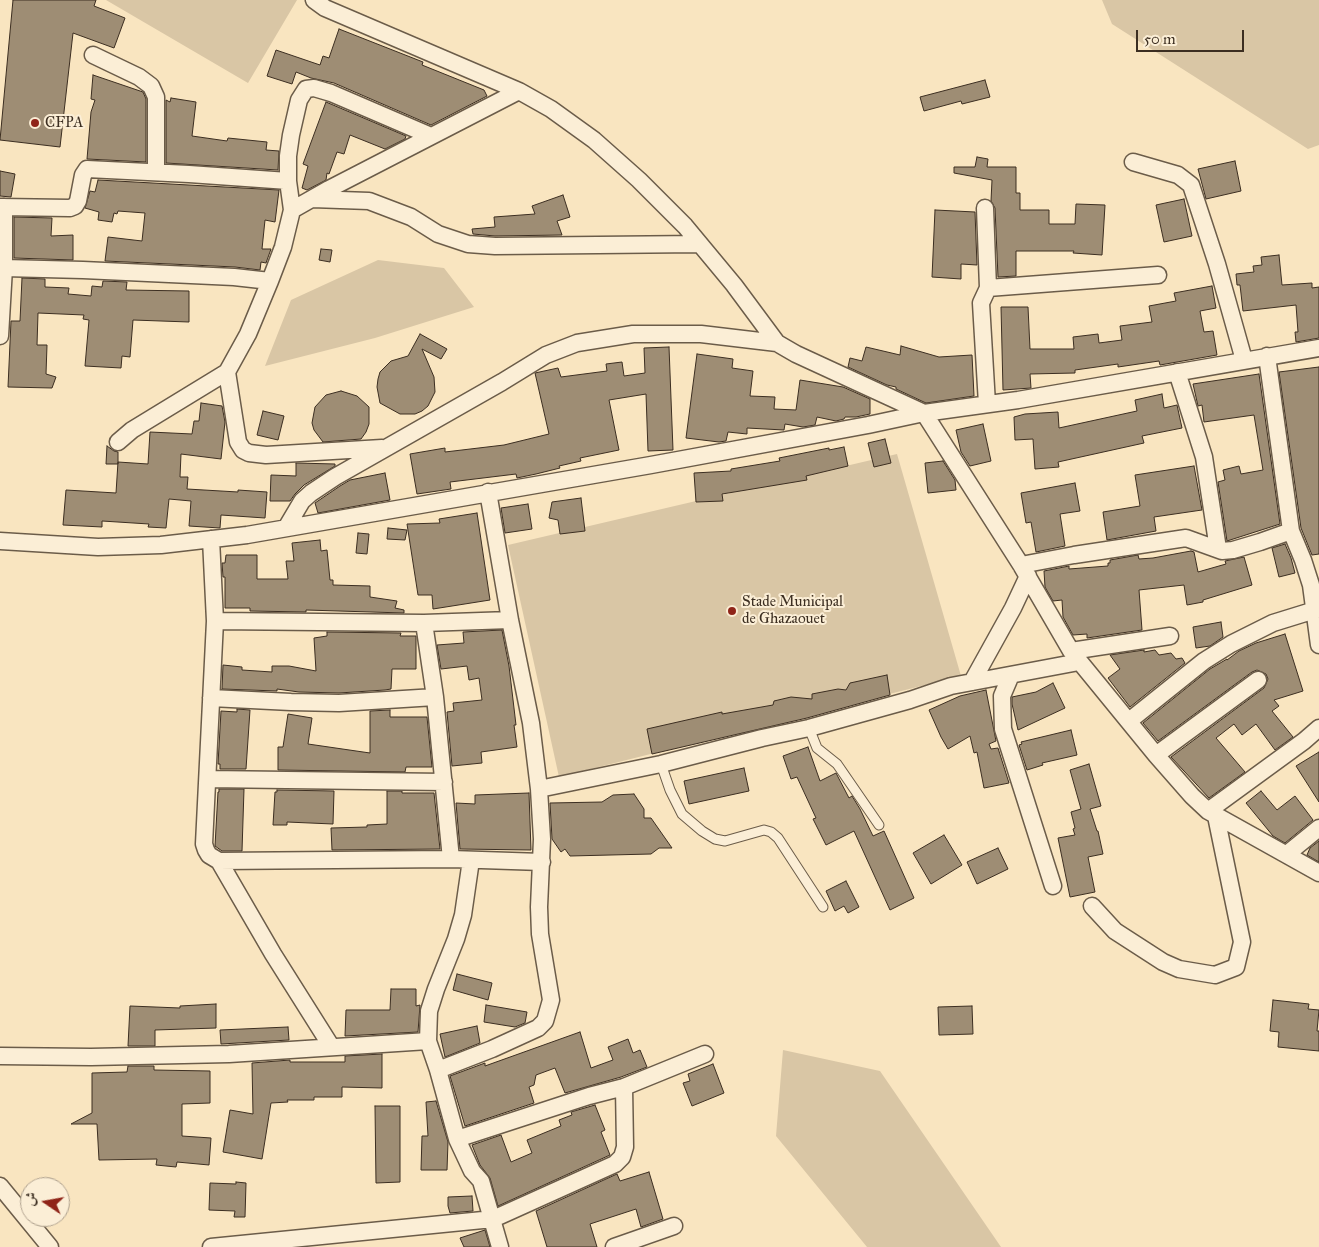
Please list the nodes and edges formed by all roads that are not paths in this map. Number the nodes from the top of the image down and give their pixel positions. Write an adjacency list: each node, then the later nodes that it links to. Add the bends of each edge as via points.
1 (314, 0): 3 (street, via 325,8)
2 (93, 55): 6 (street, via 152,86 156,97)
3 (519, 91): 4 (street); 12 (street, via 594,140 686,226)
4 (431, 136): 7 (street, via 331,93 306,88 299,100 291,135); 8 (street)
5 (1133, 162): 21 (street, via 1178,175 1191,185)
6 (156, 172): 7 (street); 9 (street, via 88,169 83,175 75,206)
7 (288, 181): 11 (street)
8 (312, 199): 11 (street); 12 (street, via 369,202 411,217 438,234 468,244)
9 (2, 207): 13 (street)
10 (985, 208): 16 (street)
11 (292, 210): 15 (street)
12 (700, 244): 18 (street)
13 (4, 268): 15 (street); 17 (street)
14 (1158, 275): 16 (street)
15 (270, 281): 22 (street, via 248,334)
16 (988, 288): 24 (street, via 981,303)
17 (0, 336)
18 (777, 343): 25 (street); 27 (street, via 701,334 652,333 577,343 546,355)
19 (1319, 348): 20 (street)
20 (1267, 356): 21 (street); 30 (street)
21 (1244, 360): 23 (street)
22 (227, 372): 26 (street, via 132,430); 27 (street, via 238,442 249,453 266,455)
23 (1177, 372): 24 (street); 33 (street, via 1204,457)
24 (987, 404): 25 (street)
25 (924, 413): 28 (street); 34 (street)
26 (118, 442)
27 (386, 448): 29 (street, via 311,493 302,501)
28 (488, 492): 29 (street); 36 (street)
29 (286, 528): 31 (street)
30 (1291, 531): 33 (street, via 1233,550); 35 (street, via 1311,585)
31 (211, 539): 32 (street, via 161,546 98,547); 37 (street)
32 (0, 541)
33 (1218, 549): 34 (street, via 1186,538 1074,555)
34 (1025, 570): 41 (street); 44 (street, via 1013,608)
35 (1315, 610): 40 (street); 47 (street, via 1273,623 1231,644 1204,661)
36 (510, 620): 38 (street); 54 (street, via 531,723)
37 (215, 621): 38 (street); 46 (street)
38 (424, 622): 45 (street)
39 (1170, 636): 41 (street)
40 (1319, 645)
41 (1075, 657): 42 (street); 47 (street)
42 (1012, 675): 44 (street); 64 (street, via 1002,696 1003,729)
43 (1258, 680): 50 (street)
44 (972, 682): 48 (street)
45 (434, 697): 46 (street, via 339,702); 53 (street)
46 (210, 698): 52 (street)
47 (1129, 722): 50 (street)
48 (809, 728): 51 (street); 56 (lane, via 817,748 837,764)
49 (1319, 728): 55 (street)
50 (1156, 755): 55 (street)
51 (661, 764): 54 (street); 66 (lane, via 682,814 715,839 725,841 764,830 772,832)
52 (208, 779): 53 (street); 61 (street, via 204,844 209,855)
53 (444, 782): 59 (street)
54 (539, 789): 62 (street)
55 (1212, 814): 58 (street); 65 (street, via 1242,942 1236,967 1216,975 1179,969 1115,930)
56 (879, 825)
57 (1319, 828): 58 (street)
58 (1287, 854): 63 (street)
59 (451, 859): 60 (street); 61 (street)
60 (471, 860): 62 (street); 67 (street, via 464,915 429,1011)
61 (218, 861): 68 (street)
62 (542, 862): 71 (street, via 540,934 551,1000 545,1020 538,1028 492,1050)
63 (1319, 873)
64 (1053, 886)
65 (1092, 906)
66 (823, 907)
67 (428, 1041): 68 (street); 71 (street)
68 (331, 1046): 70 (street, via 229,1054)
69 (705, 1054): 72 (street)
70 (0, 1056)
71 (438, 1070): 73 (street)
72 (624, 1087): 73 (street); 75 (street, via 625,1147 622,1158)
73 (458, 1139): 75 (street, via 472,1171 481,1181)
74 (0, 1186): 77 (street)
75 (493, 1219): 78 (street); 79 (street)
76 (674, 1226): 80 (street)
77 (50, 1247)
78 (211, 1247)
79 (500, 1247)
80 (614, 1247)

